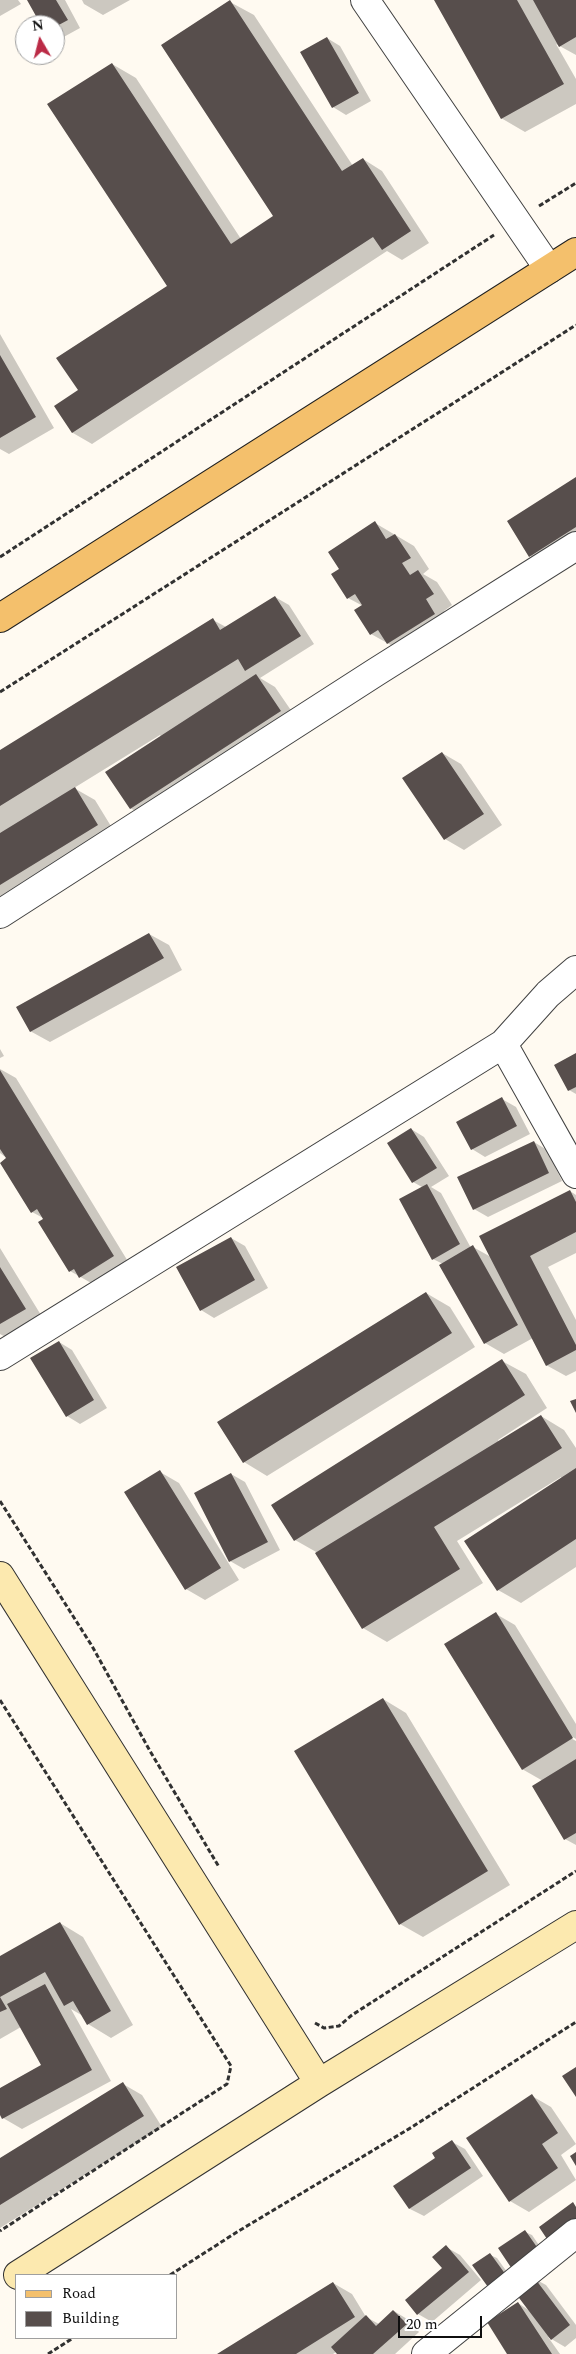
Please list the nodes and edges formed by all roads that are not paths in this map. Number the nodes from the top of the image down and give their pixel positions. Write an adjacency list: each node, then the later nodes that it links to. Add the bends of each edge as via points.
1 (365, 0): 3 (street)
2 (576, 252): 3 (main road)
3 (549, 269): 5 (main road)
4 (576, 546): 6 (street)
5 (0, 618)
6 (0, 914)
7 (576, 970): 8 (street, via 548,994)
8 (503, 1044): 9 (street); 10 (street)
9 (576, 1174)
10 (0, 1356)
11 (0, 1576): 13 (main road)
12 (576, 1925): 13 (main road)
13 (319, 2083): 15 (main road)
14 (576, 2232): 18 (street)
15 (20, 2274)
16 (15, 2277): 17 (main road)
17 (0, 2287)
18 (426, 2354)

